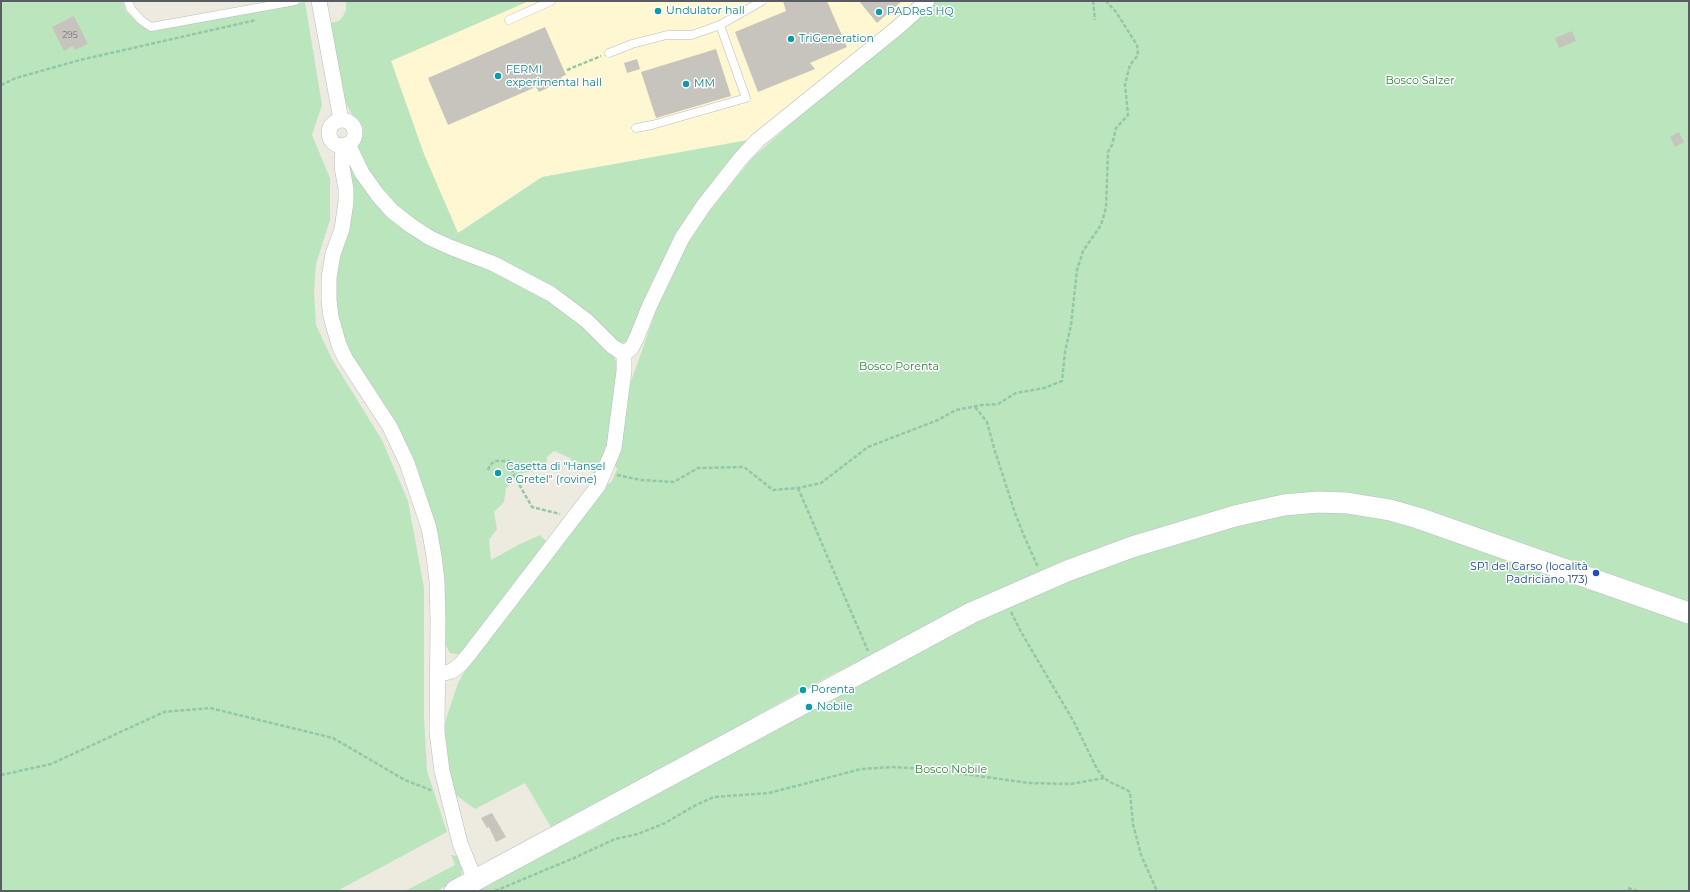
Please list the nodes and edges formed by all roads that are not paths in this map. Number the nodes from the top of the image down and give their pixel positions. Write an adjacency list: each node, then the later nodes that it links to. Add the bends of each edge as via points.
1 (128, 1): 2 (lane, via 131,9 151,27)
2 (295, 1)
3 (319, 1): 11 (street, via 341,120 350,123 355,131 352,141)
4 (551, 1): 7 (lane)
5 (762, 1): 8 (lane)
6 (927, 1): 12 (street, via 758,140 741,158 682,238 637,337 632,347)
7 (509, 20)
8 (720, 25): 9 (lane, via 692,35 667,36 632,44); 10 (lane, via 746,98)
9 (609, 53)
10 (636, 128)
11 (346, 145): 12 (street, via 377,194 410,226 430,238 494,264 551,294 587,321 612,346); 14 (street, via 342,167 346,202 329,278 331,318 345,358 390,427 407,463 429,528 437,580)
12 (624, 354): 14 (street, via 614,448 598,486 461,664 452,671)
13 (1689, 613): 15 (main road, via 1384,508 1318,502 1284,505 1235,516 1132,547 1004,597)
14 (437, 676): 15 (street, via 442,771 460,843)
15 (475, 880): 16 (main road)
16 (455, 891)

